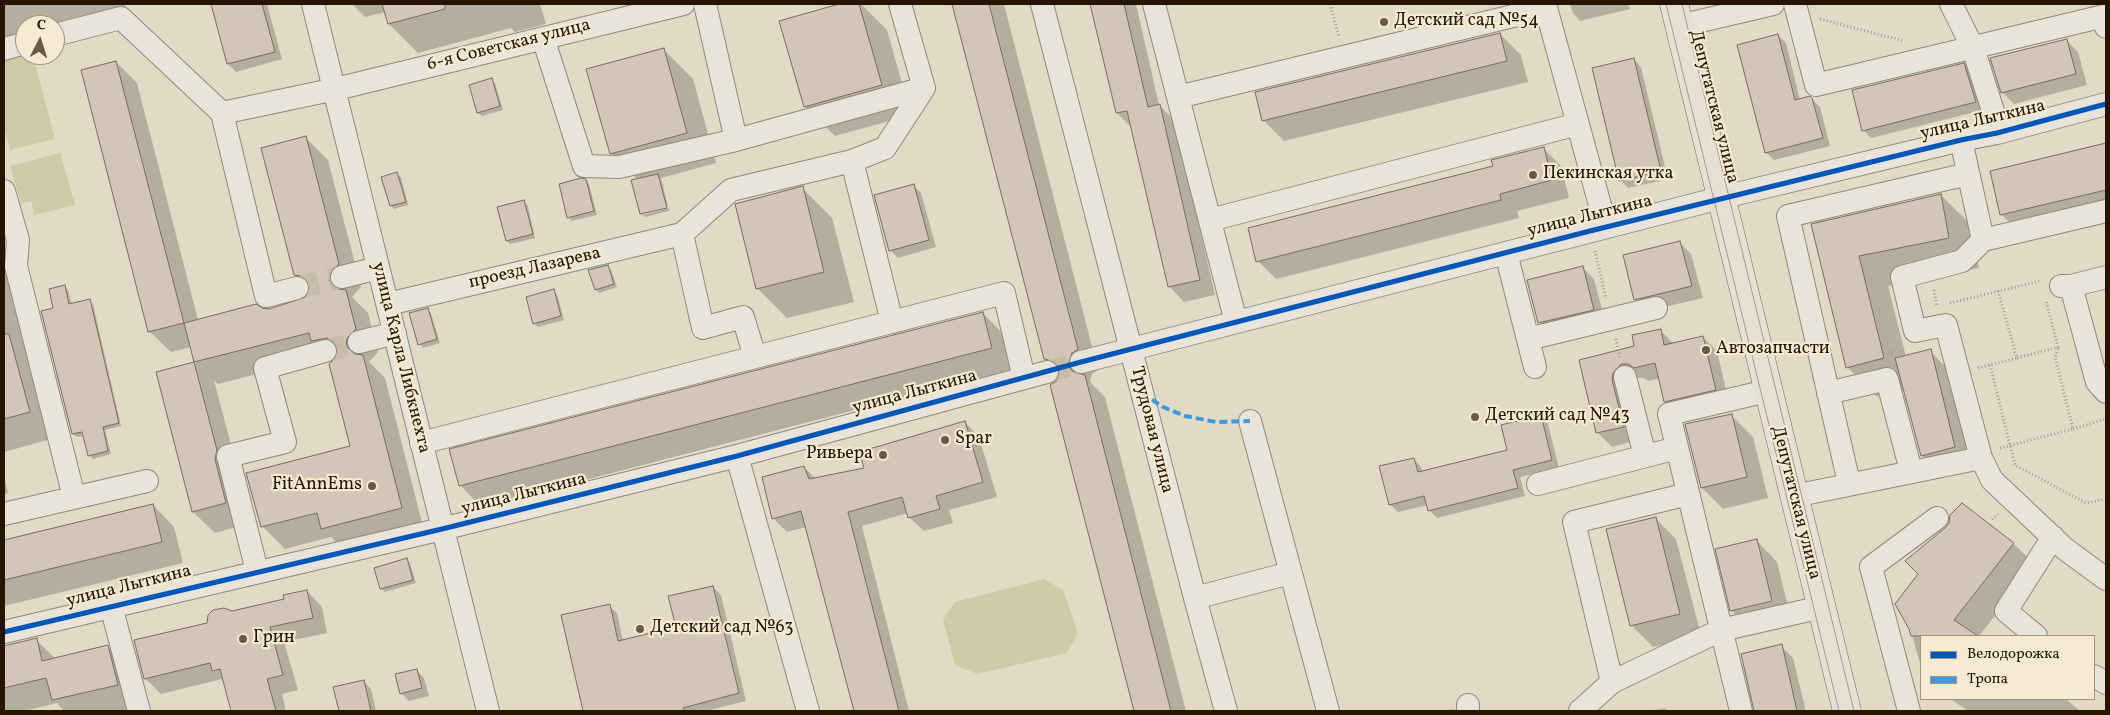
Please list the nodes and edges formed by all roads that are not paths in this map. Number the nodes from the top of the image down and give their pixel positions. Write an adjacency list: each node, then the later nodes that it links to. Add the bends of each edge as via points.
1 (313, 4): 17 (street, улица Карла Либкнехта)
2 (682, 4): 14 (street, 6-я Советская улица)
3 (705, 4): 23 (street)
4 (900, 4): 16 (street)
5 (1042, 4): 46 (street, Трудовая улица)
6 (1154, 4): 18 (street)
7 (1773, 4): 11 (street)
8 (1951, 4): 15 (street)
9 (1545, 6): 18 (street); 21 (street)
10 (1797, 8): 15 (street, via 1816,85)
11 (1676, 15): 28 (main road, Депутатская улица)
12 (2105, 19): 15 (street)
13 (65, 32): 20 (street, via 121,18)
14 (542, 38): 17 (street, 6-я Советская улица); 23 (street, via 584,166 619,167)
15 (1973, 48): 22 (street)
16 (924, 88): 23 (street); 25 (street, via 885,148)
17 (336, 90): 20 (street, 6-я Советская улица); 35 (street, улица Карла Либкнехта)
18 (1178, 97): 30 (street)
19 (2106, 104): 22 (street, улица Лыткина)
20 (222, 114): 38 (street, via 266,296)
21 (1578, 124): 30 (street); 31 (street)
22 (1997, 133): 24 (street, улица Лыткина)
23 (736, 140)
24 (1960, 140): 26 (street); 28 (street, улица Лыткина)
25 (852, 160): 32 (street, via 731,190); 41 (street)
26 (1968, 174): 33 (street); 57 (street, via 1788,216)
27 (4, 191): 70 (street, via 18,240 16,266)
28 (1721, 198): 31 (street, улица Лыткина); 55 (main road, Депутатская улица)
29 (2106, 211): 33 (street)
30 (1210, 220): 42 (street)
31 (1606, 227): 34 (street, улица Лыткина)
32 (682, 234): 39 (street, проезд Лазарева); 49 (street, via 704,328 743,317)
33 (1982, 240): 63 (street, via 1962,261 1902,277 1915,331 1939,316 1946,325)
34 (1506, 253): 42 (street, улица Лыткина); 44 (street)
35 (378, 268): 36 (street); 39 (street, улица Карла Либкнехта)
36 (342, 277)
37 (2106, 277): 48 (street, via 2055,290)
38 (297, 288)
39 (388, 304): 43 (street, улица Карла Либкнехта)
40 (1656, 308): 44 (street)
41 (892, 322): 49 (street); 54 (street, via 1004,293)
42 (1236, 322): 46 (street, улица Лыткина)
43 (395, 334): 45 (street); 59 (street, улица Карла Либкнехта)
44 (1528, 339): 51 (street)
45 (360, 342)
46 (1131, 349): 50 (street, улица Лыткина); 78 (street, Трудовая улица)
47 (325, 351): 75 (street, via 265,368 285,442 228,456)
48 (2098, 352): 56 (street, via 2096,382)
49 (755, 357): 59 (street)
50 (1081, 362)
51 (1535, 367)
52 (1047, 372): 54 (street, улица Лыткина)
53 (1625, 377): 62 (street)
54 (1024, 378): 61 (street, улица Лыткина)
55 (1767, 391): 60 (street, via 1669,414); 69 (main road, Депутатская улица)
56 (2106, 392)
57 (1828, 393): 64 (street, via 1887,379); 66 (street)
58 (1250, 421): 76 (street)
59 (421, 443): 73 (street, улица Карла Либкнехта)
60 (1677, 448): 62 (street); 68 (street)
61 (737, 456): 73 (street, улица Лыткина); 89 (street)
62 (1644, 456): 67 (street)
63 (1980, 456): 64 (street); 74 (street, via 1992,480)
64 (1911, 472): 66 (street)
65 (147, 480): 70 (street)
66 (1849, 483): 69 (street)
67 (1538, 484)
68 (1688, 494): 81 (street); 85 (street, via 1574,522)
69 (1794, 496): 80 (main road, Депутатская улица)
70 (74, 497): 71 (street)
71 (4, 514)
72 (1937, 518): 95 (street, via 1871,567)
73 (442, 529): 75 (street, улица Лыткина); 88 (street, улица Карла Либкнехта)
74 (2053, 537): 77 (street); 83 (street, via 2006,611)
75 (257, 571): 79 (street, улица Лыткина)
76 (1290, 572): 78 (street); 91 (street)
77 (2106, 579)
78 (1195, 598): 90 (street, Трудовая улица)
79 (111, 606): 82 (street, улица Лыткина); 87 (street)
80 (1822, 607): 81 (street); 94 (main road, Депутатская улица)
81 (1721, 630): 85 (street); 93 (street)
82 (4, 632)
83 (2035, 635)
84 (2095, 677): 86 (street)
85 (1612, 682): 92 (street)
86 (2106, 683)
87 (139, 711)
88 (488, 711)
89 (808, 711)
90 (1226, 711)
91 (1328, 711)
92 (1580, 711)
93 (1741, 711)
94 (1847, 711)
95 (1909, 711)

